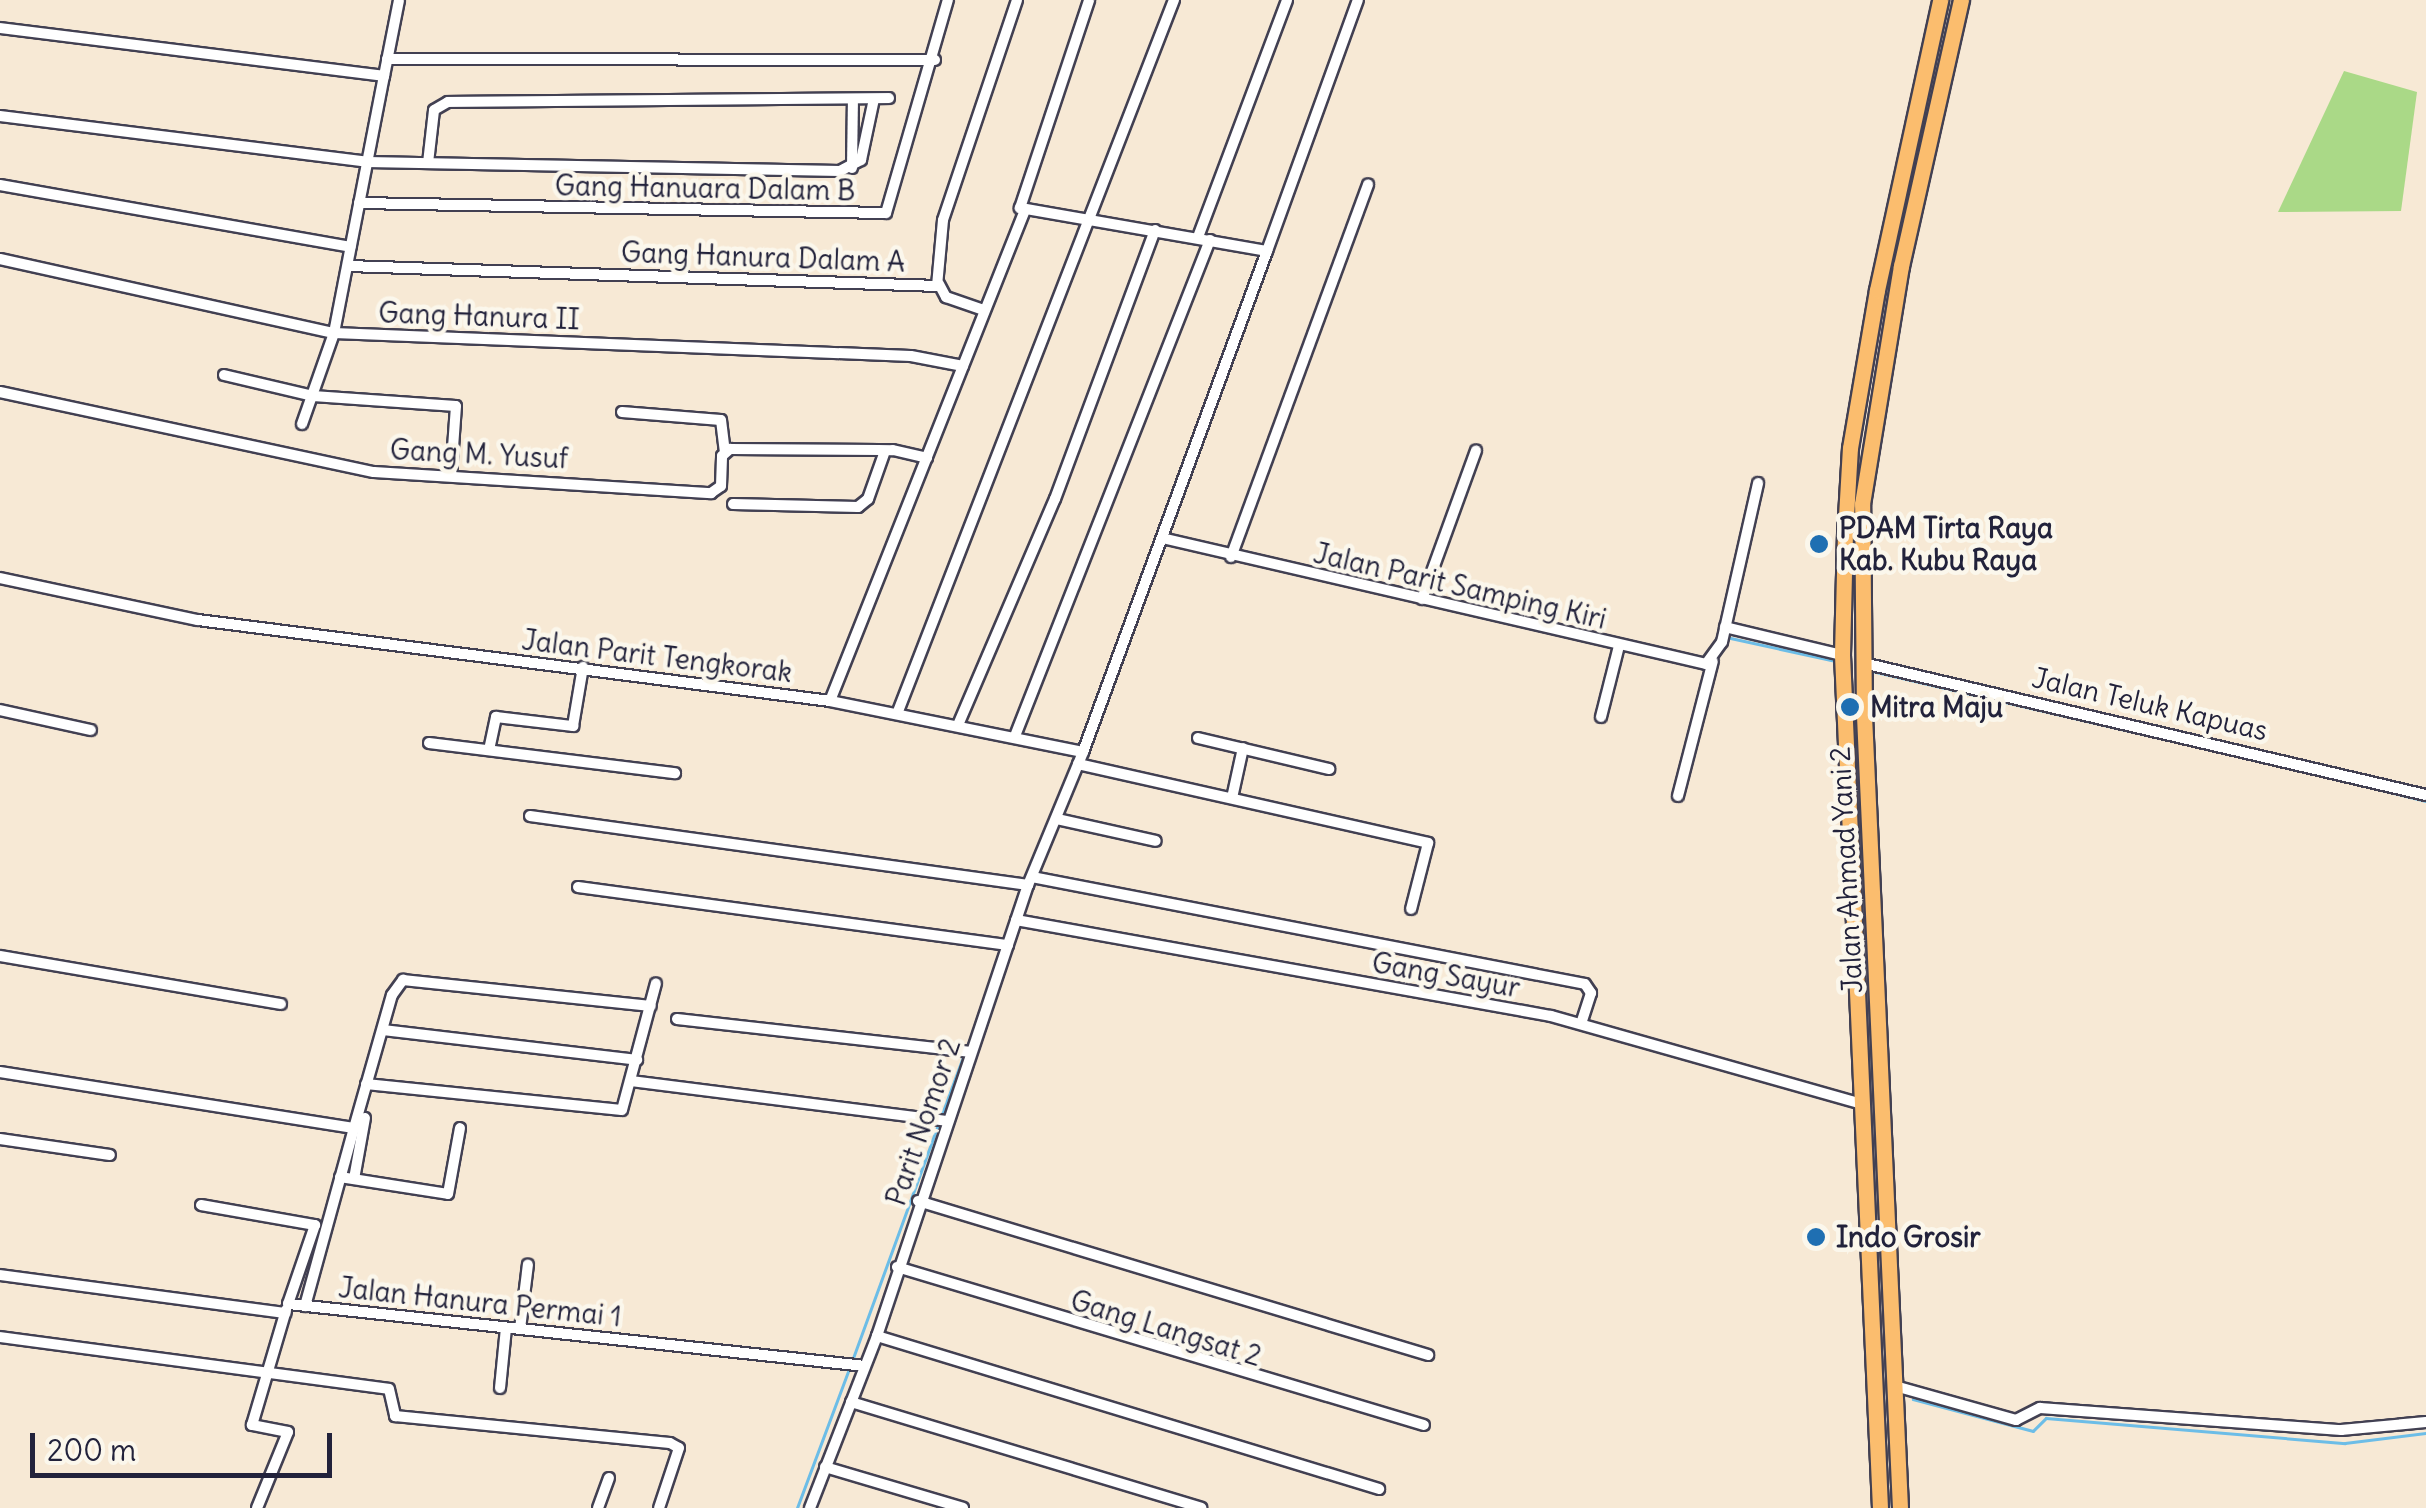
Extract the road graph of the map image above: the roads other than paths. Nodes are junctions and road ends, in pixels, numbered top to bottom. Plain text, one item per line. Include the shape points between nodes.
1 (399, 0) edge
2 (948, 0) edge
3 (1018, 0) edge
4 (1089, 0) edge
5 (1174, 0) edge
6 (1286, 0) edge
7 (1358, 0) edge
8 (1940, 0) edge
9 (1961, 0) edge
10 (0, 28) edge
11 (387, 59) junction
12 (935, 60) junction
13 (384, 76) junction
14 (889, 98) dead end
15 (853, 99) junction
16 (874, 99) junction
17 (0, 116) edge
18 (367, 162) junction
19 (428, 163) junction
20 (852, 168) junction
21 (0, 184) edge
22 (1368, 184) dead end
23 (359, 204) junction
24 (1025, 210) junction
25 (1094, 220) junction
26 (1155, 230) junction
27 (1204, 239) junction
28 (351, 248) junction
29 (1268, 251) junction
30 (0, 259) edge
31 (348, 266) junction
32 (939, 284) junction
33 (983, 310) junction
34 (334, 333) junction
35 (963, 366) junction
36 (224, 375) dead end
37 (0, 392) edge
38 (312, 396) junction
39 (622, 412) dead end
40 (302, 424) dead end
41 (725, 451) junction
42 (885, 451) junction
43 (1476, 451) dead end
44 (927, 458) junction
45 (450, 476) junction
46 (1758, 483) dead end
47 (733, 504) dead end
48 (1162, 538) junction
49 (1230, 556) junction
50 (0, 578) edge
51 (1424, 594) junction
52 (1723, 634) junction
53 (1619, 646) junction
54 (1713, 661) junction
55 (1842, 661) junction
56 (583, 667) junction
57 (1863, 668) junction
58 (830, 701) junction
59 (0, 710) edge
60 (897, 714) junction
61 (1602, 717) dead end
62 (958, 725) junction
63 (91, 730) dead end
64 (1015, 736) junction
65 (1198, 738) dead end
66 (430, 743) dead end
67 (1243, 748) junction
68 (489, 750) junction
69 (1080, 758) junction
70 (1328, 769) dead end
71 (676, 772) dead end
72 (2426, 795) edge
73 (1678, 796) dead end
74 (1232, 798) junction
75 (530, 816) dead end
76 (1058, 819) junction
77 (1156, 841) dead end
78 (1030, 881) junction
79 (578, 887) dead end
80 (1411, 909) dead end
81 (1016, 920) junction
82 (1008, 944) junction
83 (0, 956) edge
84 (1858, 962) junction
85 (1877, 962) junction
86 (656, 982) dead end
87 (281, 1004) dead end
88 (651, 1006) junction
89 (677, 1020) dead end
90 (1580, 1023) junction
91 (383, 1030) junction
92 (971, 1052) junction
93 (637, 1060) junction
94 (0, 1072) edge
95 (632, 1081) junction
96 (366, 1084) junction
97 (1861, 1104) junction
98 (365, 1118) dead end
99 (946, 1121) junction
100 (354, 1128) junction
101 (460, 1128) dead end
102 (0, 1139) edge
103 (110, 1155) dead end
104 (340, 1176) junction
105 (354, 1179) junction
106 (918, 1200) junction
107 (201, 1205) dead end
108 (528, 1264) dead end
109 (897, 1268) junction
110 (0, 1275) edge
111 (305, 1306) junction
112 (286, 1308) junction
113 (506, 1328) junction
114 (520, 1329) junction
115 (877, 1336) junction
116 (0, 1337) edge
117 (1428, 1355) dead end
118 (856, 1365) junction
119 (264, 1374) junction
120 (1895, 1386) junction
121 (500, 1388) dead end
122 (851, 1402) junction
123 (2426, 1422) edge
124 (1424, 1425) dead end
125 (825, 1467) junction
126 (609, 1478) dead end
127 (1379, 1489) dead end
128 (257, 1508) edge
129 (598, 1508) edge
130 (659, 1508) edge
131 (810, 1508) edge
132 (963, 1508) edge
133 (1201, 1508) edge
134 (1880, 1508) edge
135 (1900, 1508) edge

1 - 11 street
2 - 12 street, Gang Hanuara Dalam B
3 - 32 street, Gang Hanura Dalam A via 943,220
4 - 24 street via 1020,202
5 - 25 street
6 - 27 street
7 - 29 street
8 - 55 highway, Jalan Ahmad Yani 2 via 1882,262 1850,448
9 - 57 highway, Jalan Ahmad Yani 2 via 1866,459
10 - 13 street
11 - 12 street
11 - 13 street
12 - 23 street, Gang Hanuara Dalam B via 886,213
13 - 18 street
14 - 16 street
15 - 16 street
15 - 19 street via 448,102 434,110
15 - 20 street
16 - 20 street via 862,160
17 - 18 street
18 - 19 street
18 - 23 street
19 - 20 street
21 - 28 street
22 - 49 street
23 - 28 street
24 - 25 street
24 - 33 street
25 - 26 street
25 - 60 street
26 - 27 street
26 - 62 street via 1055,498
27 - 29 street
27 - 64 street
28 - 31 street
29 - 48 street
30 - 34 street, Gang Hanura II
31 - 32 street, Gang Hanura Dalam A
31 - 34 street
32 - 33 street via 946,297
33 - 35 street
34 - 35 street, Gang Hanura II via 892,355
34 - 38 street
35 - 44 street
36 - 38 street
37 - 45 street, Gang M. Yusuf via 294,459
38 - 40 street
38 - 45 street via 456,406
39 - 41 street via 721,420
41 - 42 street
41 - 45 street, Gang M. Yusuf via 720,486 711,493
42 - 44 street
42 - 47 street via 868,498 858,507
43 - 51 street
44 - 58 street
46 - 52 street
48 - 49 street, Jalan Parit Samping Kiri
48 - 69 street
49 - 51 street, Jalan Parit Samping Kiri
50 - 56 street, Jalan Parit Tengkorak via 182,617
51 - 53 street, Jalan Parit Samping Kiri
52 - 54 street
52 - 55 street
53 - 54 street, Jalan Parit Samping Kiri
53 - 61 street
54 - 73 street
55 - 84 highway, Jalan Ahmad Yani 2
56 - 58 street, Jalan Parit Tengkorak
56 - 68 street via 573,726 496,718
57 - 72 street, Jalan Teluk Kapuas
57 - 85 highway, Jalan Ahmad Yani 2
58 - 60 street, Jalan Parit Tengkorak
59 - 63 street
60 - 62 street, Jalan Parit Tengkorak
62 - 64 street, Jalan Parit Tengkorak
64 - 69 street, Jalan Parit Tengkorak
65 - 67 street
66 - 68 street
67 - 70 street
67 - 74 street
68 - 71 street
69 - 74 street, Jalan Parit Tengkorak
69 - 76 street, Parit Nomor 2
74 - 80 street, Jalan Parit Tengkorak via 1428,842
75 - 78 street
76 - 77 street
76 - 78 street, Parit Nomor 2
78 - 81 street, Parit Nomor 2
78 - 90 street via 1585,984 1590,993
79 - 82 street
81 - 82 street, Parit Nomor 2
81 - 90 street, Gang Sayur
82 - 92 street, Parit Nomor 2
83 - 87 street
84 - 85 highway
84 - 97 highway, Jalan Ahmad Yani 2
85 - 120 highway, Jalan Ahmad Yani 2
86 - 88 street
88 - 91 street via 409,981 397,984
88 - 93 street
89 - 92 street
90 - 97 street, Gang Sayur
91 - 93 street
91 - 96 street
92 - 99 street, Parit Nomor 2
93 - 95 street
94 - 100 street
95 - 96 street via 622,1110
95 - 99 street
96 - 100 street
97 - 134 highway, Jalan Ahmad Yani 2
98 - 105 street
99 - 106 street, Parit Nomor 2
100 - 104 street
101 - 105 street via 448,1194
102 - 103 street
104 - 105 street
104 - 111 street
106 - 109 street, Parit Nomor 2
106 - 117 street
107 - 112 street, Jalan Hanura Permai 1 via 314,1225
108 - 114 street
109 - 115 street, Parit Nomor 2
109 - 124 street, Gang Langsat 2
110 - 112 street
111 - 112 street, Jalan Hanura Permai 1
111 - 113 street, Jalan Hanura Permai 1
112 - 119 street
113 - 114 street, Jalan Hanura Permai 1
113 - 121 street
114 - 118 street, Jalan Hanura Permai 1
115 - 118 street, Parit Nomor 2
115 - 127 street
116 - 119 street
118 - 122 street, Parit Nomor 2
119 - 128 street via 252,1425 288,1432
119 - 130 street via 386,1388 395,1416 677,1445
120 - 123 street via 2016,1420 2040,1408 2342,1430
120 - 135 highway, Jalan Ahmad Yani 2
122 - 125 street, Parit Nomor 2
122 - 133 street
125 - 131 street, Parit Nomor 2
125 - 132 street
126 - 129 street

